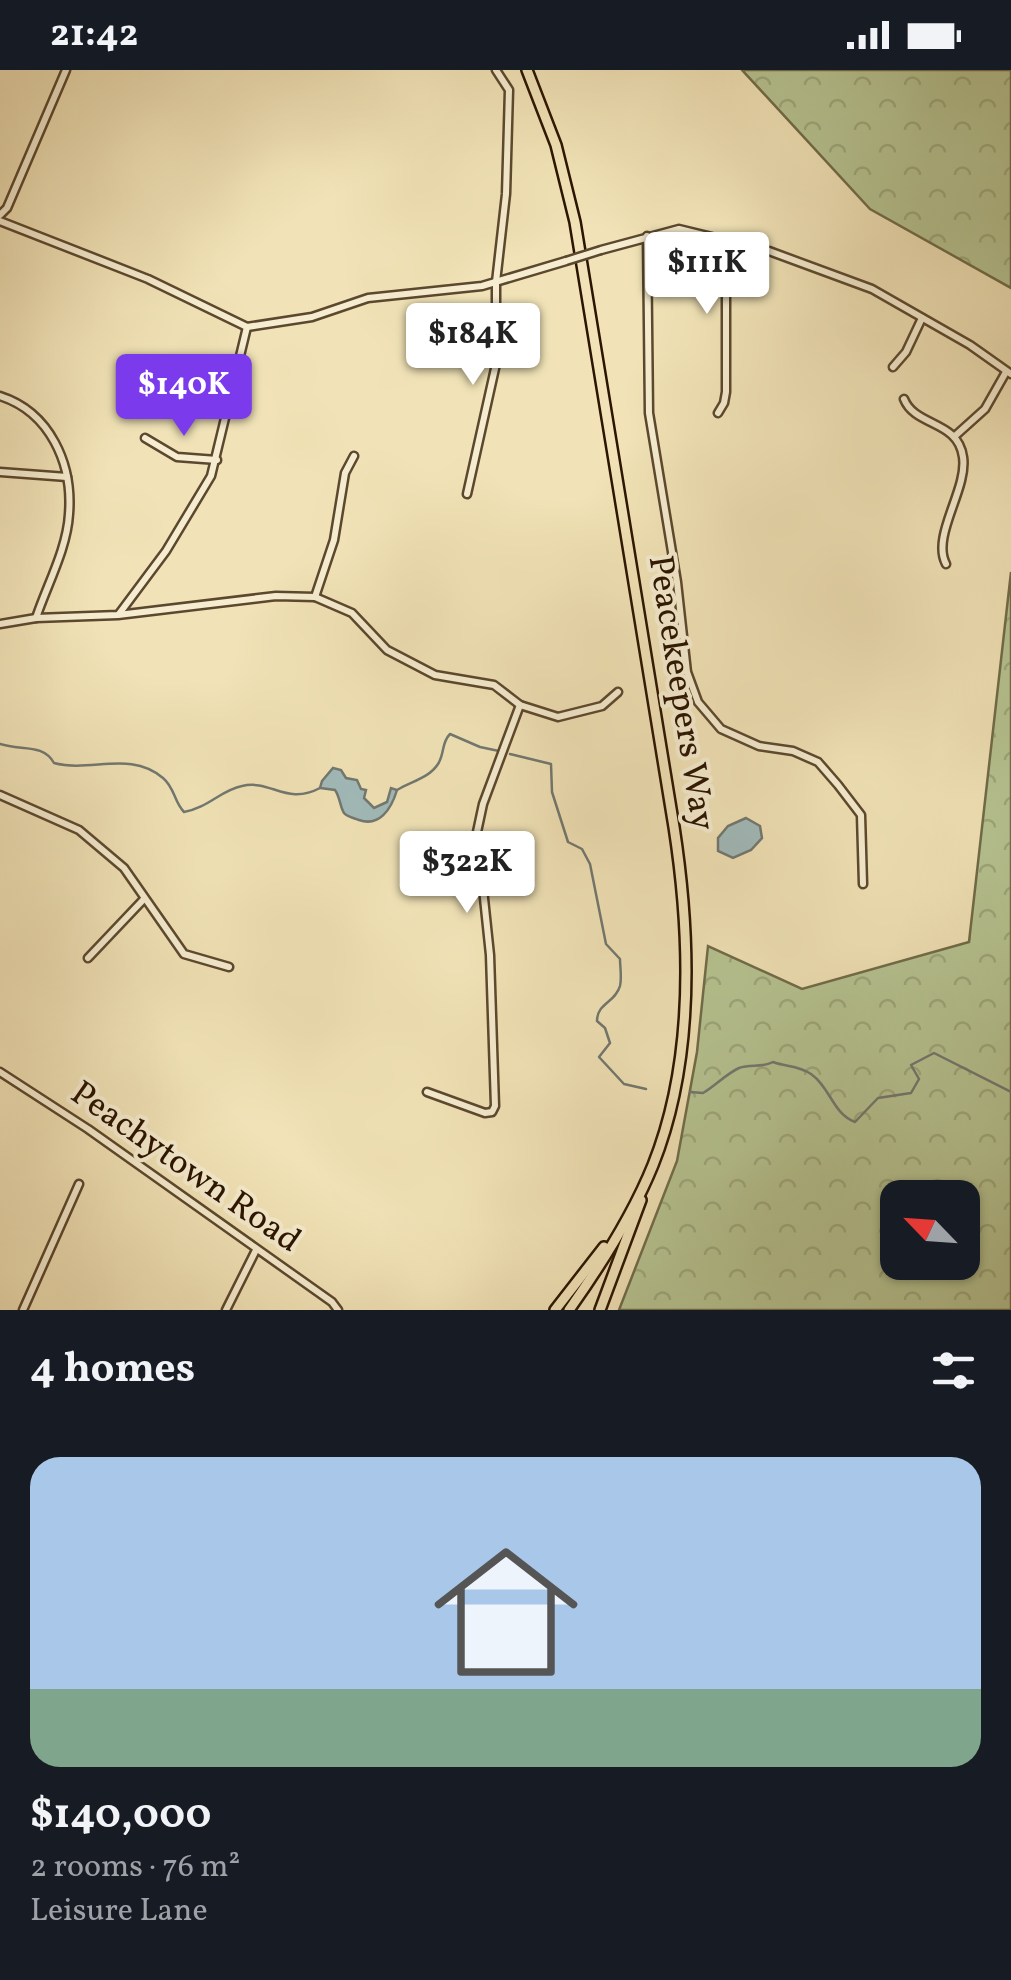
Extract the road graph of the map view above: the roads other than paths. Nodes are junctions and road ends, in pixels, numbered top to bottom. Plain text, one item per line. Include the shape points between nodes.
1 (66, 70) edge
2 (496, 70) edge
3 (526, 70) edge
4 (0, 218) edge
5 (646, 236) junction
6 (726, 238) junction
7 (496, 282) junction
8 (922, 318) junction
9 (247, 327) junction
10 (893, 368) dead end
11 (1009, 373) edge
12 (0, 396) edge
13 (904, 399) dead end
14 (718, 413) dead end
15 (954, 436) junction
16 (145, 438) dead end
17 (354, 456) dead end
18 (216, 460) junction
19 (0, 472) edge
20 (67, 477) junction
21 (468, 494) dead end
22 (946, 564) dead end
23 (315, 597) junction
24 (118, 615) junction
25 (36, 618) junction
26 (0, 624) edge
27 (618, 692) dead end
28 (520, 706) junction
29 (0, 795) edge
30 (863, 884) dead end
31 (144, 899) junction
32 (88, 958) dead end
33 (229, 967) dead end
34 (0, 1072) edge
35 (427, 1092) dead end
36 (653, 1166) junction
37 (79, 1184) dead end
38 (636, 1200) junction
39 (256, 1250) junction
40 (22, 1310) edge
41 (226, 1310) edge
42 (338, 1310) edge
43 (554, 1310) edge
44 (569, 1310) edge
45 (600, 1310) edge

1 - 4 street
2 - 7 street via 509,90
3 - 36 highway, Peacekeepers Way via 556,145 575,222 681,874 680,1069
4 - 9 street
5 - 6 street via 679,229
5 - 7 street, bridge
5 - 30 street via 649,412 687,672 698,702 721,729 818,762 838,785 861,815
6 - 8 street via 852,280
6 - 14 street via 726,392
7 - 9 street via 368,298
7 - 21 street via 500,346
8 - 10 street
8 - 11 street
9 - 18 street
11 - 15 street via 985,409
12 - 20 street via 44,426
13 - 15 street via 910,410
15 - 22 street via 964,468 941,549
16 - 18 street via 177,457
17 - 23 street via 344,473 334,540
18 - 24 street via 166,551
19 - 20 street
20 - 25 street via 66,532
23 - 24 street
23 - 28 street via 352,613 387,650 434,675 494,686
24 - 25 street
25 - 26 street
27 - 28 street via 602,706 558,717
28 - 35 street via 476,832 496,1106 485,1114
29 - 31 street via 79,830 124,868
31 - 32 street
31 - 33 street via 184,954
34 - 39 street, Peachytown Road
36 - 38 highway, Peacekeepers Way
36 - 45 highway
37 - 40 street
38 - 43 highway
38 - 44 highway, Peacekeepers Way
39 - 41 street
39 - 42 street, Peachytown Road

